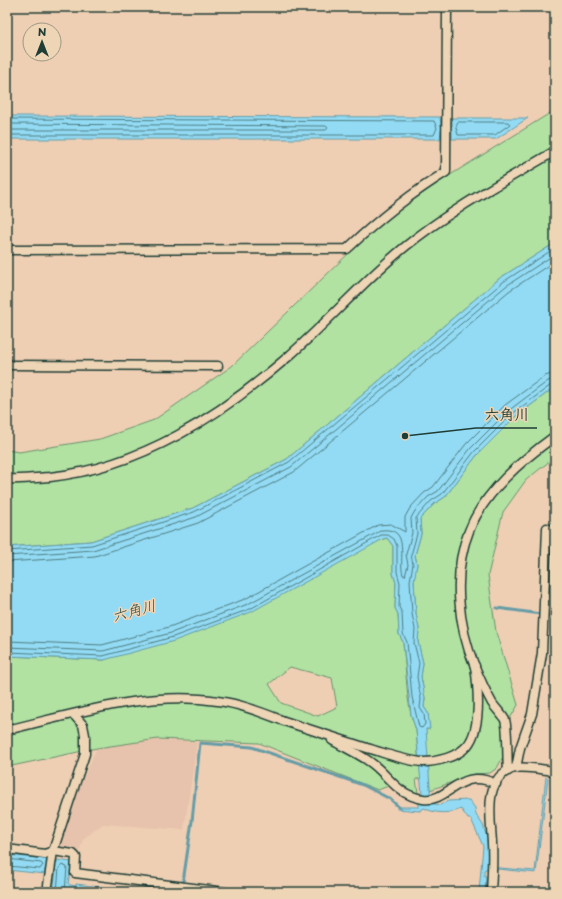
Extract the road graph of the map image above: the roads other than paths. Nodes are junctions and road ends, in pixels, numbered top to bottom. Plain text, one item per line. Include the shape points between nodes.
1 (447, 7) edge
2 (555, 151) edge
3 (7, 250) edge
4 (7, 365) edge
5 (218, 366) dead end
6 (555, 436) edge
7 (7, 479) edge
8 (555, 532) edge
9 (475, 666) junction
10 (74, 715) junction
11 (7, 730) edge
12 (319, 733) junction
13 (516, 768) junction
14 (508, 771) junction
15 (555, 771) edge
16 (496, 784) junction
17 (7, 849) edge
18 (53, 851) junction
19 (47, 892) edge
20 (225, 892) edge
21 (491, 892) edge

1 - 3 street via 446,172 378,219 347,249
2 - 7 street via 455,212 406,246 289,356 246,391 204,420 158,446 111,465 72,474
4 - 5 street
6 - 9 street via 535,450 504,480 469,531 459,578 460,602 464,629
8 - 13 street via 546,528 542,653 532,714
9 - 12 street via 478,687 477,716 472,737 467,746 452,756 435,761 406,760
9 - 14 street via 492,703 505,721
10 - 11 street
10 - 12 street via 162,698 218,701
10 - 18 street via 83,725 85,754
12 - 16 street via 374,764 403,792 422,799 432,798 468,780 486,779
13 - 14 street
13 - 15 street
14 - 16 street
16 - 21 street via 490,796 489,813
17 - 18 street via 45,854
18 - 19 street
18 - 20 street via 73,854 76,857 75,873

